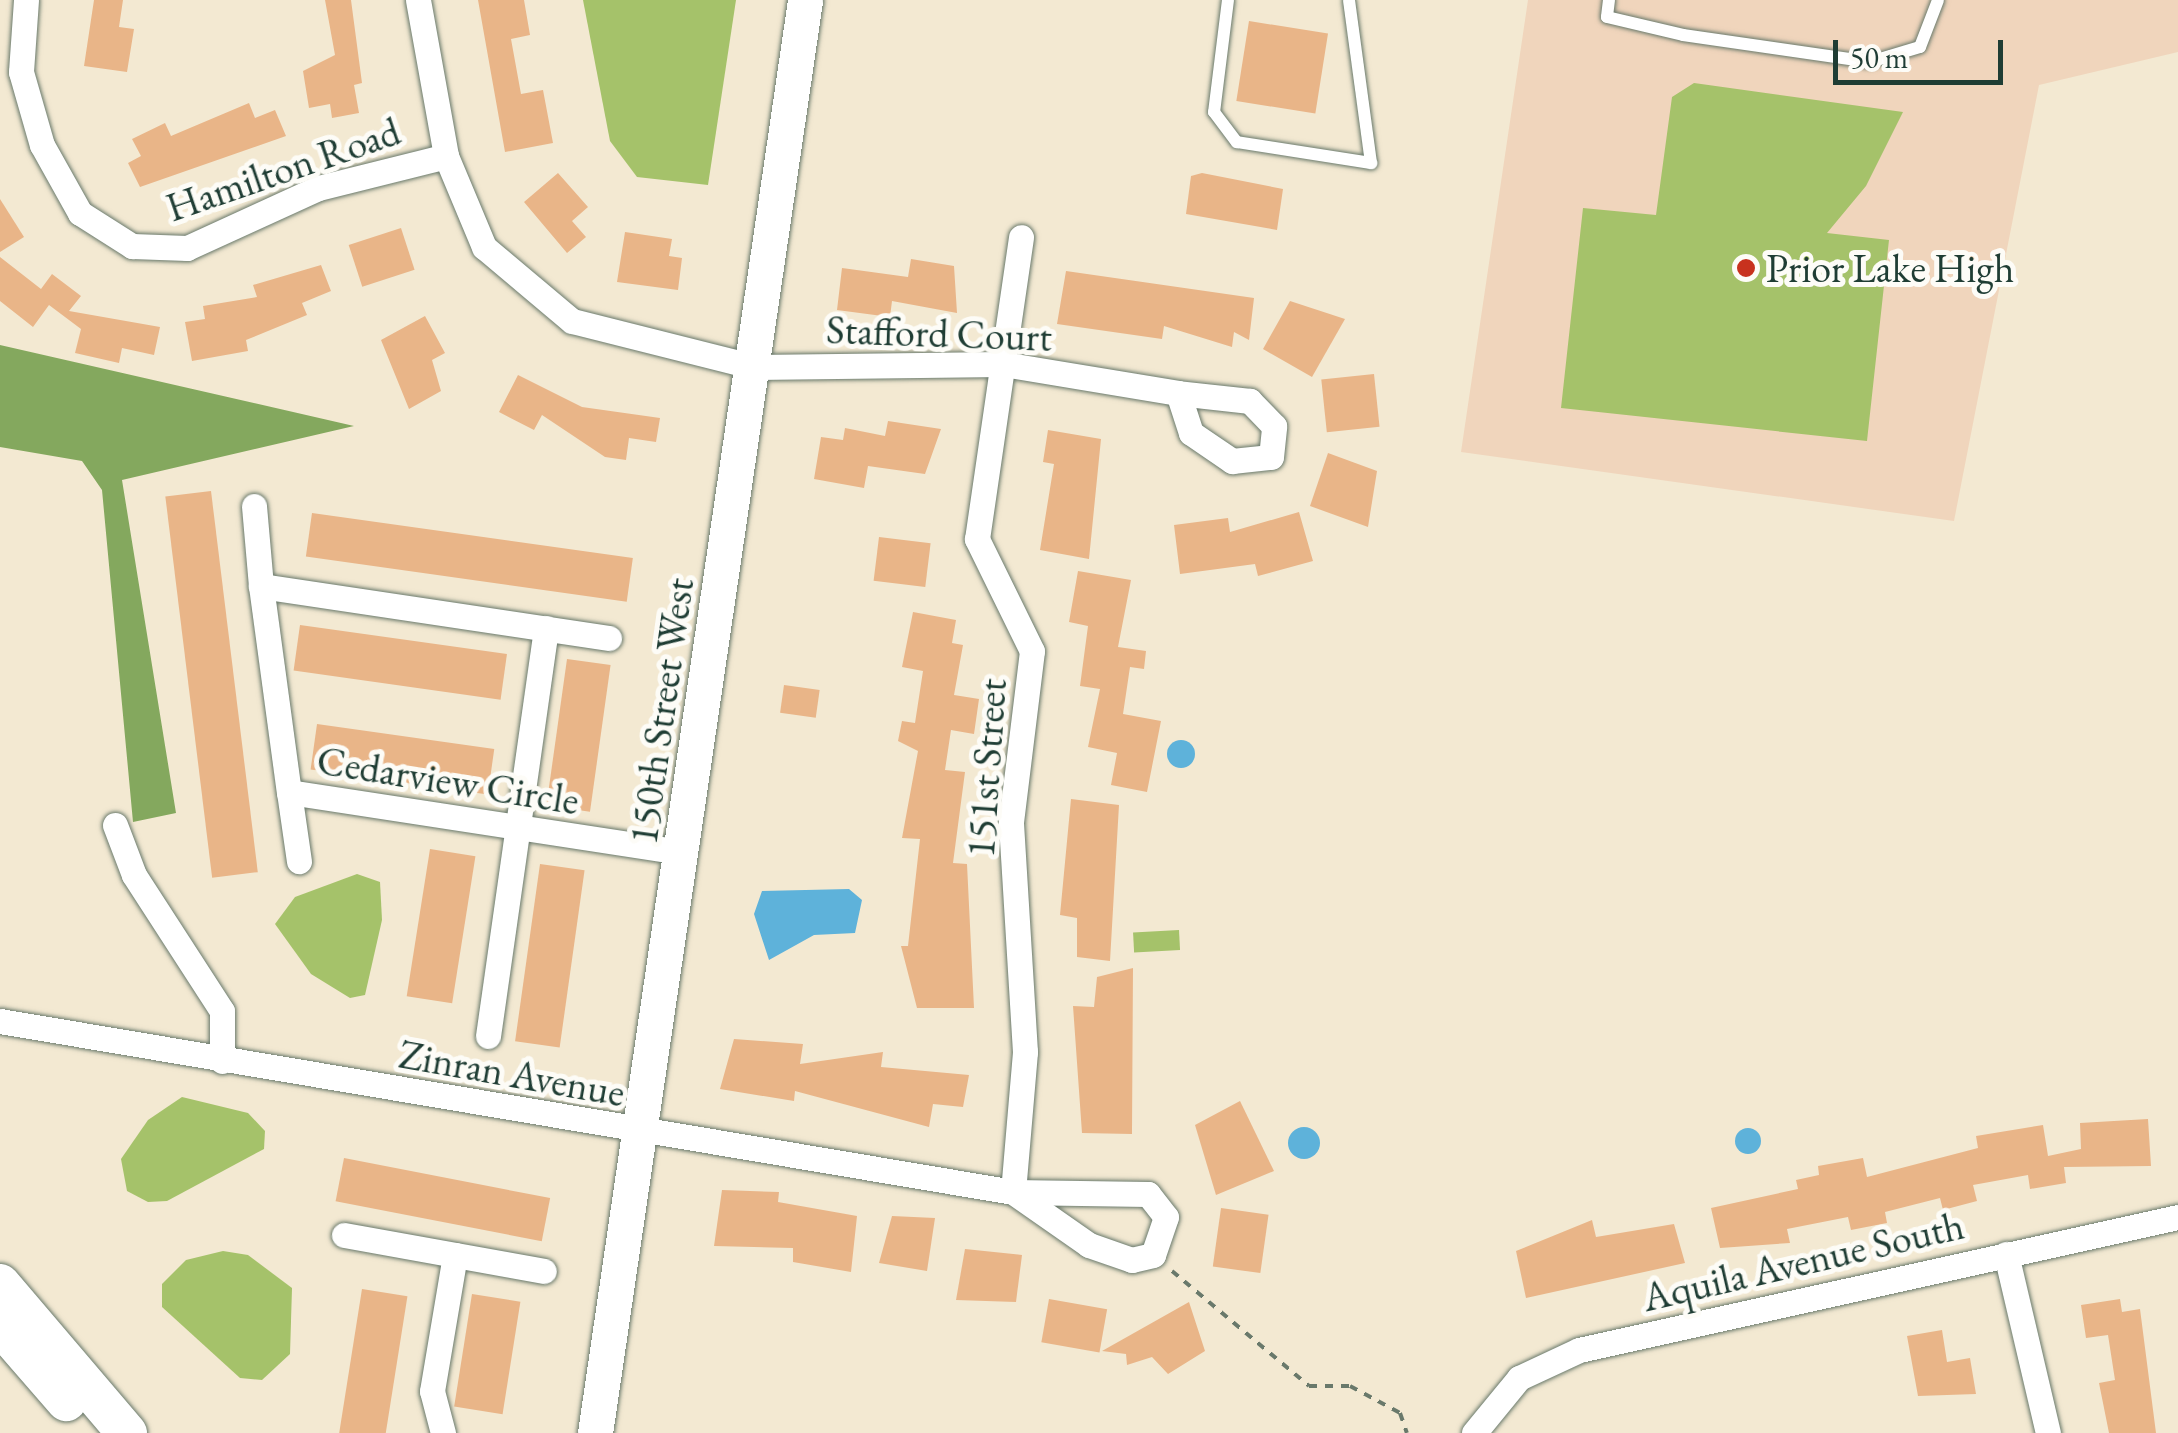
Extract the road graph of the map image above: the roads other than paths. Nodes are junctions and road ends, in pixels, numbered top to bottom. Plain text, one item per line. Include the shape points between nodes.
1 (26, 0) edge
2 (418, 0) edge
3 (806, 0) edge
4 (1228, 0) edge
5 (1350, 0) edge
6 (1609, 0) edge
7 (1938, 0) edge
8 (446, 156) junction
9 (1021, 237) dead end
10 (1004, 364) junction
11 (756, 367) junction
12 (1178, 393) dead end
13 (254, 506) dead end
14 (261, 586) junction
15 (546, 628) junction
16 (609, 638) dead end
17 (289, 792) junction
18 (115, 825) dead end
19 (516, 830) junction
20 (683, 852) junction
21 (299, 862) dead end
22 (0, 1022) edge
23 (488, 1036) dead end
24 (222, 1062) junction
25 (646, 1134) junction
26 (1013, 1192) junction
27 (2178, 1217) edge
28 (344, 1235) dead end
29 (2006, 1254) junction
30 (456, 1255) junction
31 (544, 1271) dead end
32 (0, 1284) edge
33 (0, 1325) edge
34 (92, 1433) edge
35 (127, 1433) edge
36 (443, 1433) edge
37 (595, 1433) edge
38 (1474, 1433) edge
39 (2048, 1433) edge

1 - 8 street, Hamilton Road via 21,72 42,145 80,212 132,246 186,248 318,188
2 - 8 street, Stafford Court
3 - 11 street, 150th Street West
4 - 5 lane via 1214,112 1238,142 1371,163
6 - 7 lane via 1606,17 1682,36 1870,62 1920,47
8 - 11 street, Stafford Court via 484,247 572,322
9 - 10 street, 151st Street
10 - 11 street, Stafford Court
10 - 12 street, Stafford Court
10 - 26 street, 151st Street via 977,539 1032,651 1011,822 1026,1052
11 - 20 street, 150th Street West
13 - 14 street, Cedarview Circle
14 - 15 street
14 - 17 street, Cedarview Circle
15 - 16 street
15 - 19 street
17 - 19 street, Cedarview Circle
17 - 21 street
18 - 24 street via 134,875 222,1011
19 - 20 street, Cedarview Circle
19 - 23 street
20 - 25 street, 150th Street West
22 - 24 street, Zinran Avenue
24 - 25 street, Zinran Avenue
25 - 26 street, Zinran Avenue
25 - 37 street, 150th Street West
26 - 26 street, Zinran Avenue via 1089,1244 1132,1260 1153,1255 1166,1217 1148,1194
27 - 29 street, Aquila Avenue South
28 - 30 street
29 - 38 street, Aquila Avenue South via 1578,1350 1519,1378
29 - 39 street
30 - 31 street
30 - 36 street via 432,1391
32 - 35 main road
33 - 34 main road

